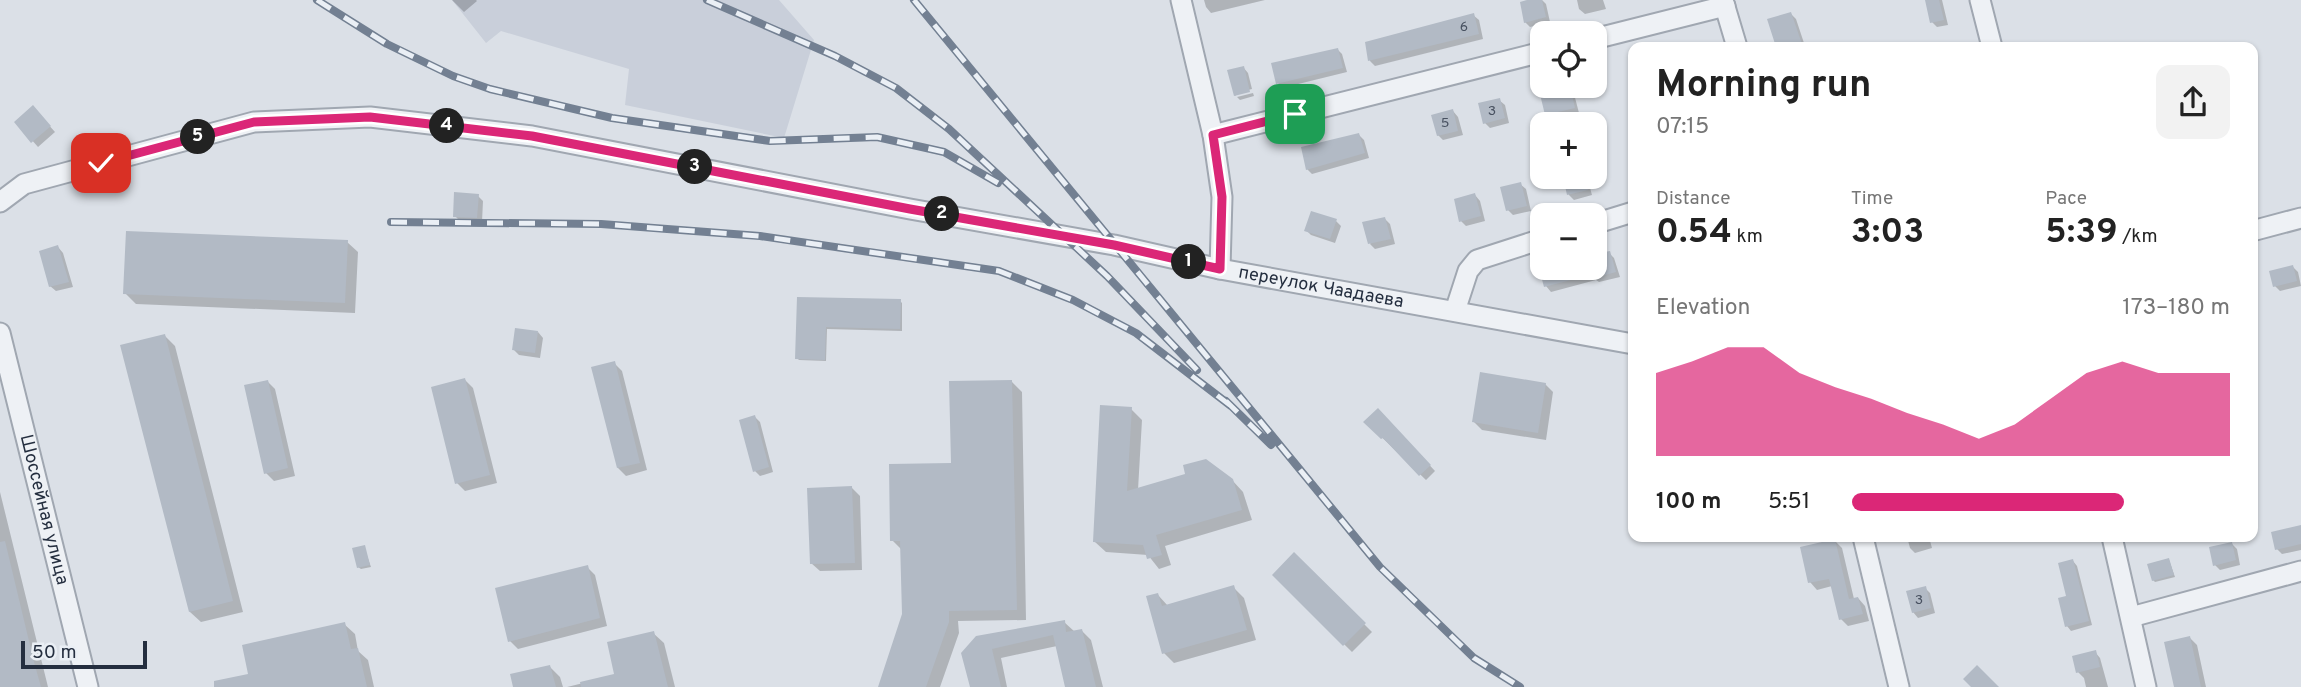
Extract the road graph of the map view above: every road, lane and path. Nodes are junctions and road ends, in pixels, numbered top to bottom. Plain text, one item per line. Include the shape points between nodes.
1 (1181, 0) edge
2 (1980, 0) edge
3 (1724, 3) edge
4 (1607, 35) edge
5 (1736, 42) edge
6 (1991, 42) edge
7 (1530, 55) edge
8 (1213, 135) junction
9 (0, 202) edge
10 (1628, 213) edge
11 (2301, 218) edge
12 (1607, 219) edge
13 (2258, 229) edge
14 (1530, 243) edge
15 (1220, 269) junction
16 (1455, 311) junction
17 (0, 333) edge
18 (1628, 343) edge
19 (1864, 542) edge
20 (2113, 542) edge
21 (2301, 571) edge
22 (2132, 617) junction
23 (88, 687) edge
24 (1899, 687) edge
25 (2146, 687) edge

1 - 8 street
2 - 6 street
3 - 4 street
3 - 5 street
7 - 8 street
8 - 15 street via 1222,197
9 - 15 street, переулок Чаадаева via 24,184 254,122 370,117 532,136
10 - 12 street
11 - 13 street
14 - 16 street via 1477,260 1468,271
15 - 16 street, переулок Чаадаева
16 - 18 street, переулок Чаадаева
17 - 23 street, Шоссейная улица
19 - 24 street
20 - 22 street
21 - 22 street
22 - 25 street

